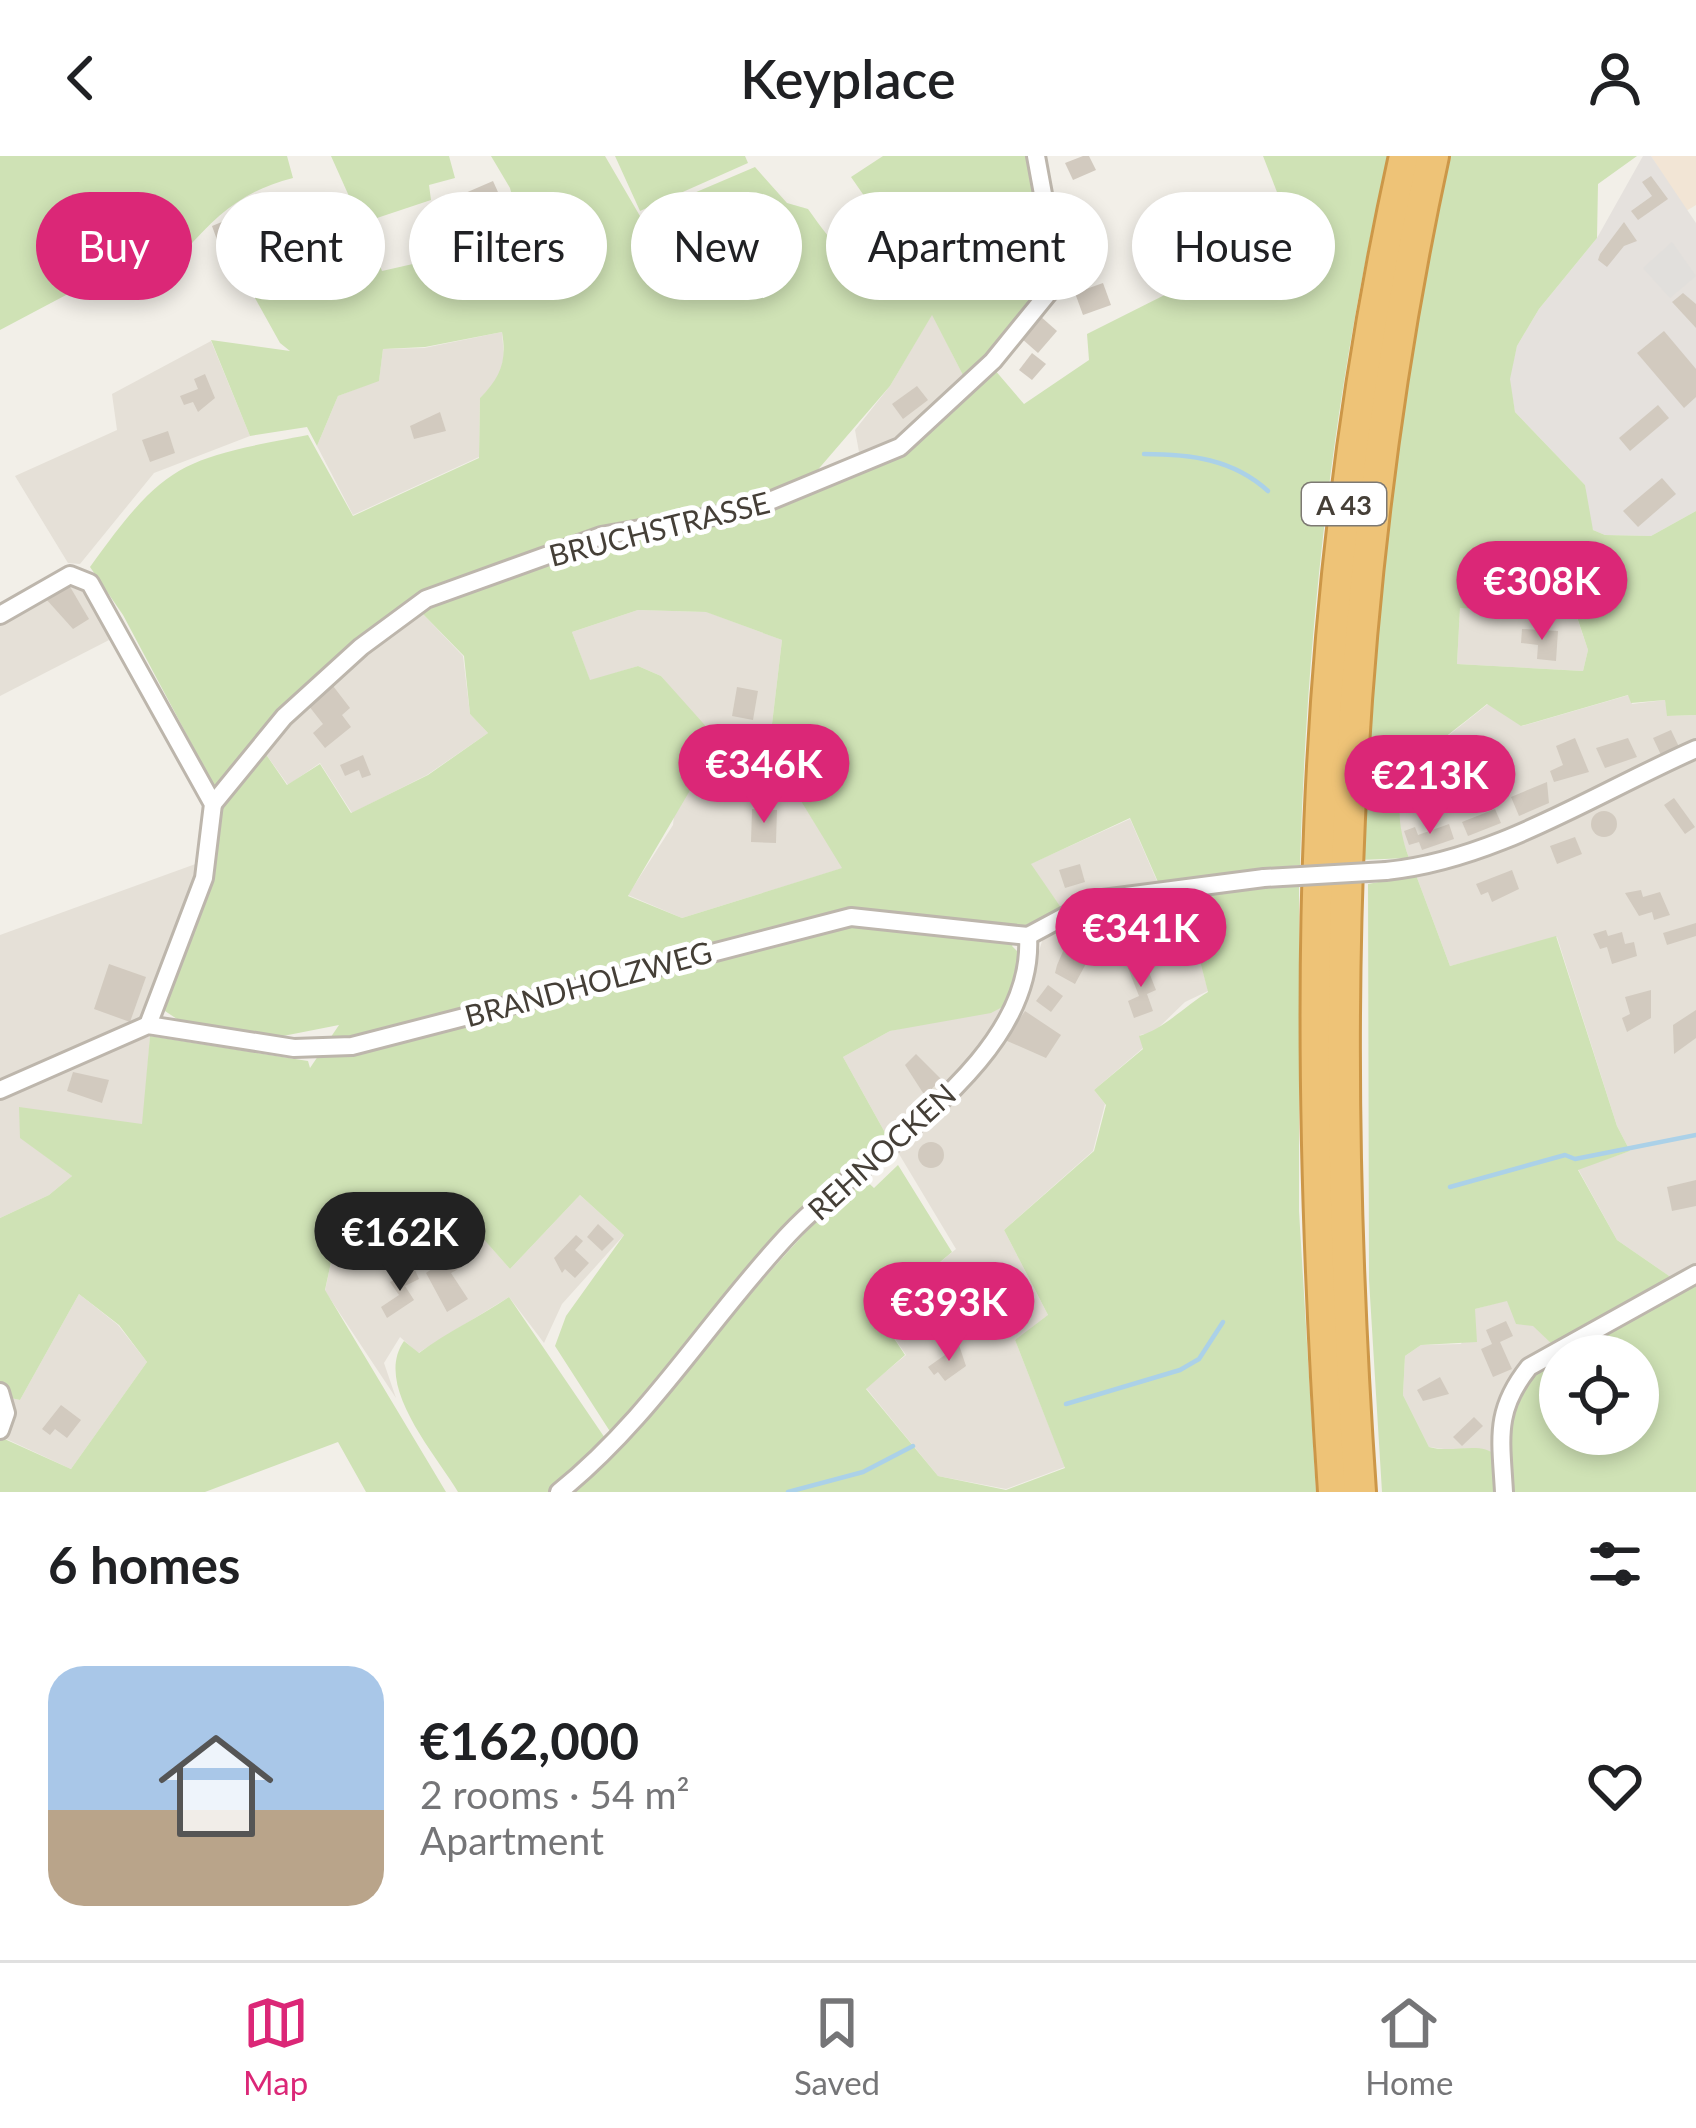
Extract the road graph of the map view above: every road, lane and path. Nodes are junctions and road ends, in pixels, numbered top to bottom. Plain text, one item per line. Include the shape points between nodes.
1 (1036, 156) edge
2 (1405, 156) edge
3 (1433, 156) edge
4 (0, 615) edge
5 (1696, 748) edge
6 (213, 804) junction
7 (1028, 937) junction
8 (148, 1025) junction
9 (0, 1090) edge
10 (1696, 1274) edge
11 (0, 1392) edge
12 (0, 1430) edge
13 (559, 1492) edge
14 (1334, 1492) edge
15 (1360, 1492) edge
16 (1504, 1492) edge

1 - 6 street, BRUCHSTRASSE via 1054,286 993,361 900,447 748,510 602,536 426,599 284,717
2 - 14 highway, A 43 via 1359,397 1321,736 1314,1086
3 - 15 highway, A 43 via 1385,403 1348,760 1341,1093
4 - 6 street via 70,575 90,583
5 - 7 street, bridge via 1516,834 1435,863 1095,900
6 - 8 street via 204,878
7 - 8 street, BRANDHOLZWEG via 851,917 324,1049
7 - 13 street, REHNOCKEN via 1013,1006 961,1081 793,1229 635,1424
8 - 9 street
10 - 16 street via 1529,1367 1501,1419
11 - 12 street

